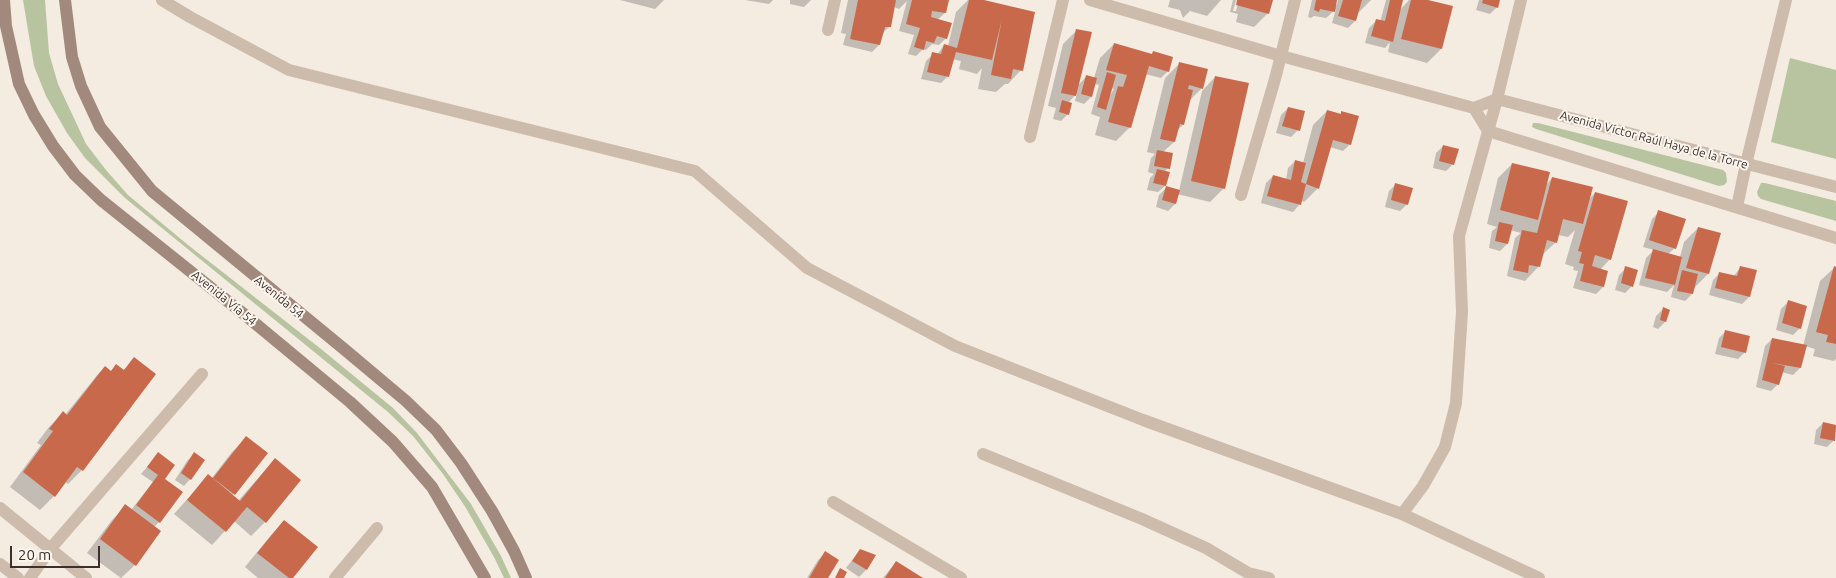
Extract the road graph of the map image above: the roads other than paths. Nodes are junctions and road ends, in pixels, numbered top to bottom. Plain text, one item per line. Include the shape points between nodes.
1 (4, 0) edge
2 (66, 0) edge
3 (162, 0) edge
4 (835, 0) edge
5 (1063, 0) edge
6 (1090, 0) edge
7 (1295, 0) edge
8 (1521, 0) edge
9 (1786, 0) edge
10 (828, 30) dead end
11 (1281, 56) junction
12 (1497, 99) junction
13 (1474, 108) junction
14 (1488, 130) junction
15 (1030, 137) dead end
16 (1746, 164) junction
17 (1836, 187) edge
18 (1241, 195) dead end
19 (1737, 207) junction
20 (1836, 238) edge
21 (202, 374) dead end
22 (984, 454) dead end
23 (833, 502) dead end
24 (0, 508) edge
25 (1402, 514) junction
26 (377, 528) dead end
27 (51, 548) junction
28 (0, 564) edge
29 (1247, 576) edge
30 (18, 578) edge
31 (30, 578) edge
32 (86, 578) edge
33 (335, 578) edge
34 (485, 578) edge
35 (526, 578) edge
36 (961, 578) edge
37 (1269, 578) edge
38 (1539, 578) edge

1 - 34 main road, Avenida Vía 54 via 6,26 19,84 53,146 75,175 393,442 432,488
2 - 35 main road, Avenida 54 via 72,57 100,127 152,191 344,349 436,430 492,511
3 - 25 street via 290,70 695,171 807,268 955,346 1143,420
4 - 10 street
5 - 15 street
6 - 11 street
7 - 11 street
8 - 12 street
9 - 16 street
11 - 13 street
11 - 18 street
12 - 13 street
12 - 14 street
12 - 16 street, Avenida Víctor Raúl Haya de la Torre
13 - 14 street
14 - 19 street
14 - 25 street via 1459,236 1462,312 1456,403 1446,446
16 - 17 street, Avenida Víctor Raúl Haya de la Torre
16 - 19 street
19 - 20 street
21 - 27 street
22 - 29 street via 1206,548
23 - 36 street
24 - 27 street
25 - 38 street
26 - 33 street
27 - 31 street
27 - 32 street
28 - 30 street
29 - 37 street

